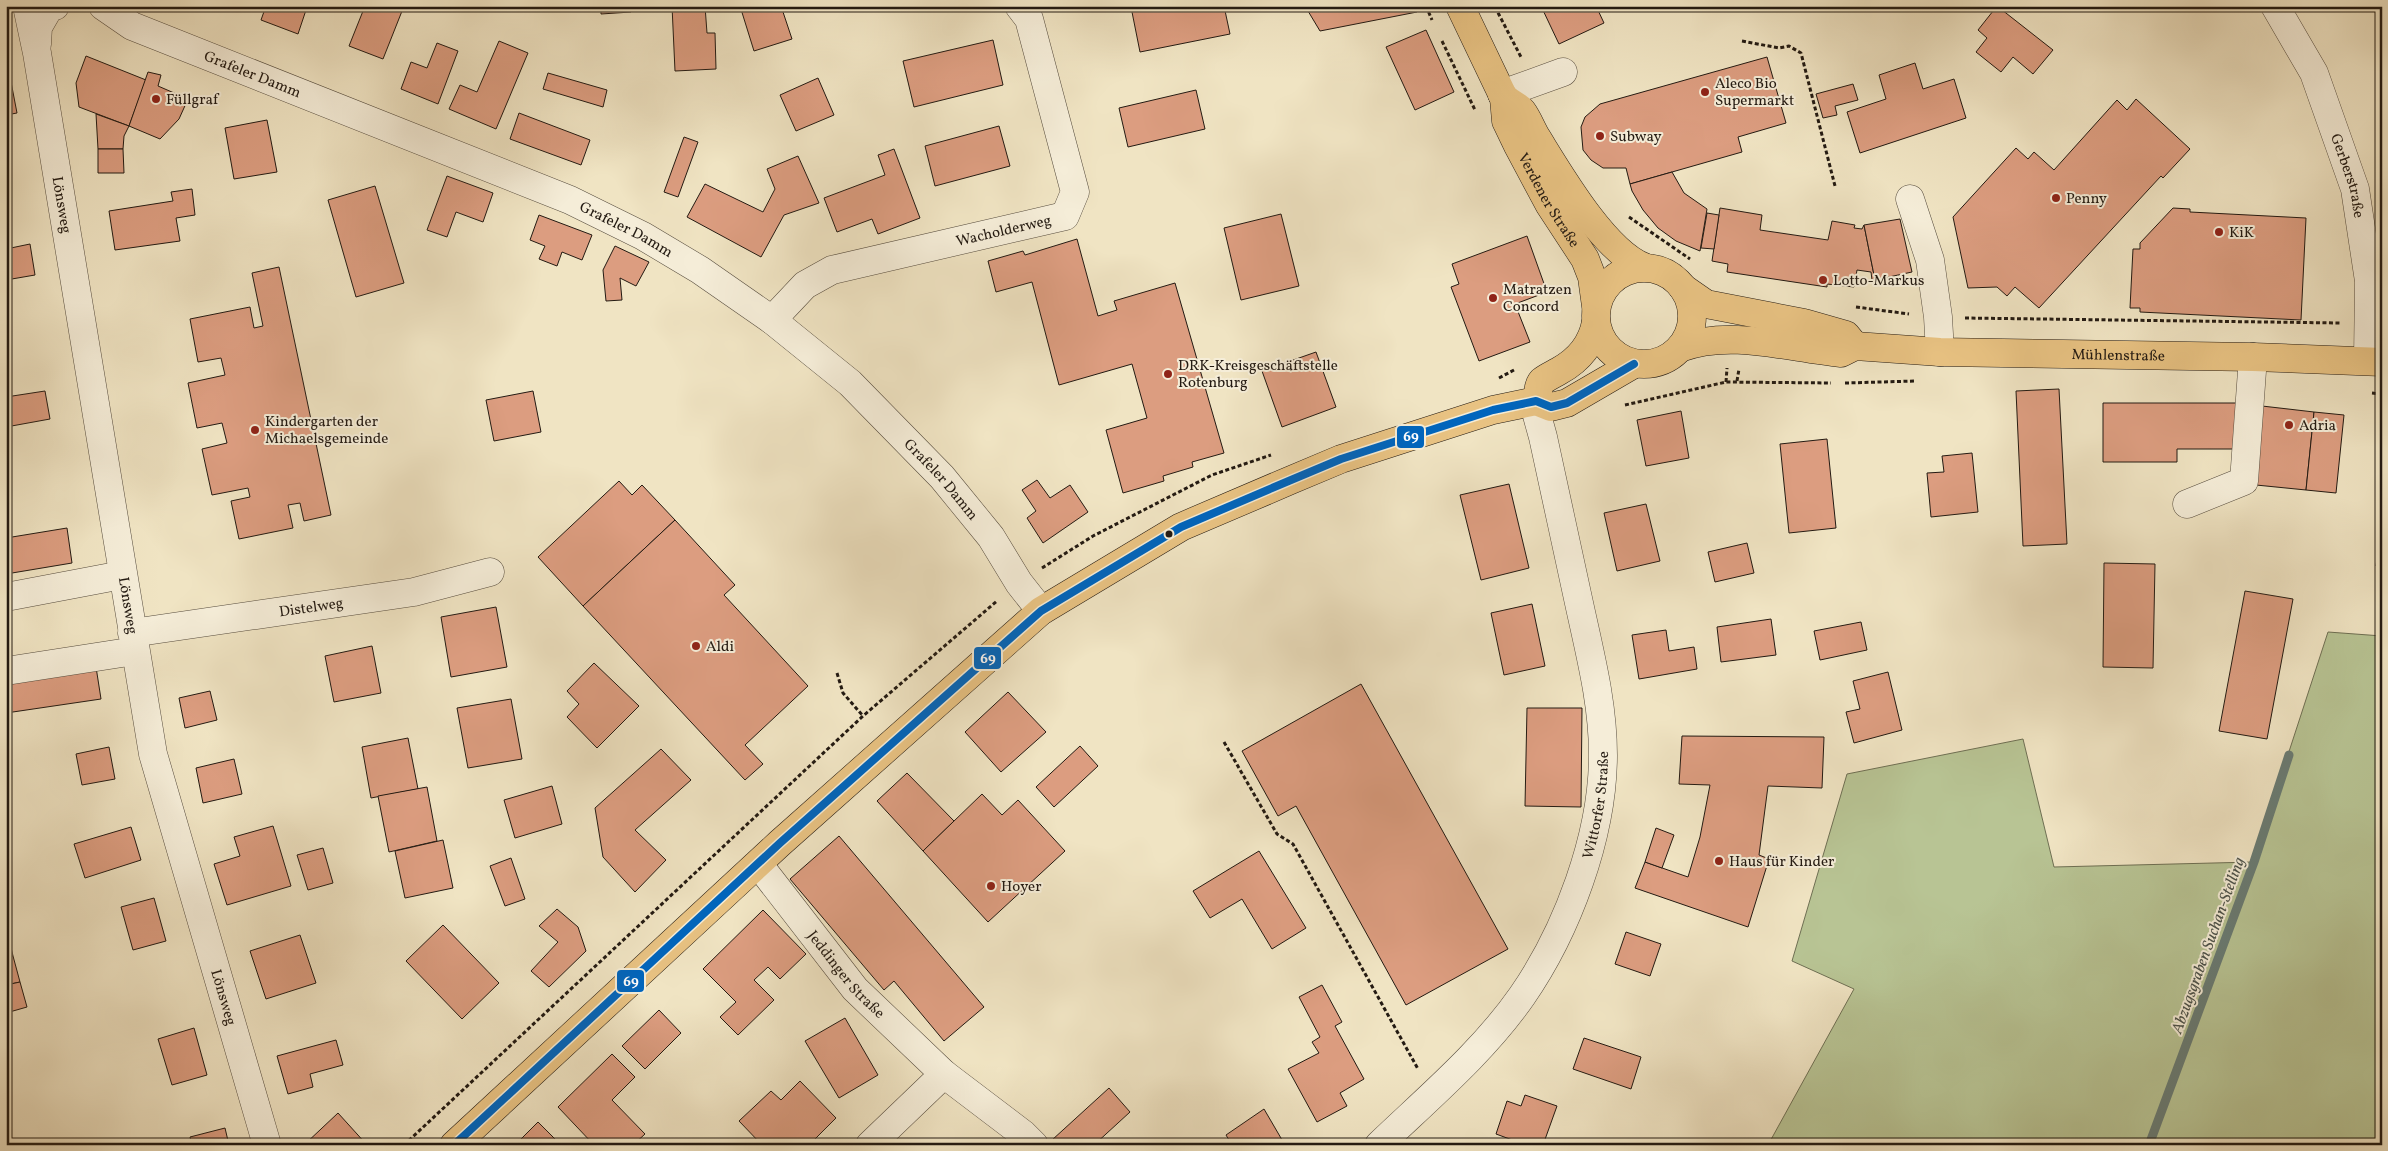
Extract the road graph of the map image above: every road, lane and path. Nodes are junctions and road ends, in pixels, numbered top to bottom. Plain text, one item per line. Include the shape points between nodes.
1 (27, 6) edge
2 (55, 6) edge
3 (103, 6) edge
4 (1019, 6) edge
5 (2275, 6) edge
6 (1464, 8) edge
7 (1742, 42) dead end
8 (37, 53) junction
9 (1563, 72) dead end
10 (1502, 94) junction
11 (1835, 186) dead end
12 (1910, 199) dead end
13 (1631, 218) dead end
14 (1697, 264) dead end
15 (1644, 268) junction
16 (1683, 288) junction
17 (1850, 306) dead end
18 (1596, 314) junction
19 (1938, 317) junction
20 (772, 320) junction
21 (2370, 323) junction
22 (1855, 346) junction
23 (1680, 348) junction
24 (1940, 352) junction
25 (2253, 357) junction
26 (2375, 361) edge
27 (1634, 364) junction
28 (1533, 401) junction
29 (2186, 504) dead end
30 (490, 572) dead end
31 (122, 574) junction
32 (6, 597) edge
33 (1041, 611) junction
34 (134, 642) junction
35 (6, 670) edge
36 (837, 674) dead end
37 (864, 716) dead end
38 (1224, 742) dead end
39 (759, 865) junction
40 (944, 1074) junction
41 (1432, 1094) junction
42 (267, 1145) edge
43 (454, 1145) edge
44 (870, 1145) edge
45 (1034, 1145) edge
46 (1379, 1145) edge

1 - 8 street, Lönsweg
2 - 8 street, Lönsweg via 49,8 38,28
3 - 20 street, Grafeler Damm via 132,26 570,200 651,240
4 - 20 street, Wacholderweg via 1029,19 1075,192 1065,216 832,270 805,285
5 - 21 street, Gerberstraße via 2314,73 2355,189 2370,281
6 - 10 main road, Verdener Straße
7 - 11 path via 1779,48 1788,46 1801,52
8 - 31 street, Lönsweg
9 - 10 street
10 - 15 main road, Verdener Straße via 1522,111 1561,176 1601,232 1623,255
10 - 18 main road, Verdener Straße via 1505,119 1518,146 1549,204 1585,259 1592,277
12 - 19 street via 1930,260
13 - 14 path
15 - 16 main road via 1668,274
15 - 18 main road via 1628,270 1613,278 1600,294
16 - 22 main road via 1706,304 1844,334
16 - 23 main road via 1690,303 1692,320
17 - 19 path
18 - 27 main road via 1599,335 1608,349
18 - 28 main road via 1593,336 1584,352 1543,380 1538,397
19 - 21 path
19 - 24 street
20 - 33 street, Grafeler Damm via 850,383 942,477 990,537
21 - 26 street, Gerberstraße
22 - 23 main road, Mühlenstraße via 1841,353 1730,339 1704,341
22 - 24 main road, Mühlenstraße
23 - 27 main road via 1663,360 1646,365
24 - 25 main road, Mühlenstraße
25 - 26 main road, Mühlenstraße
25 - 29 street via 2244,481
27 - 28 main road via 1567,403 1552,407
28 - 33 main road via 1493,410 1341,459 1291,480 1182,527
28 - 41 street, Wittorfer Straße via 1600,695 1603,756 1598,808 1587,857 1570,905 1551,947 1522,997 1480,1047
30 - 34 street, Distelweg via 414,592
31 - 32 street
31 - 34 street, Lönsweg
33 - 39 main road via 935,703
34 - 35 street, Distelweg
34 - 42 street, Lönsweg via 153,754
36 - 37 path via 843,693
38 - 41 path via 1277,834 1293,844
39 - 40 street, Jeddinger Straße via 855,989
39 - 43 main road
40 - 44 street
40 - 45 street, Jeddinger Straße
41 - 46 street, Wittorfer Straße

